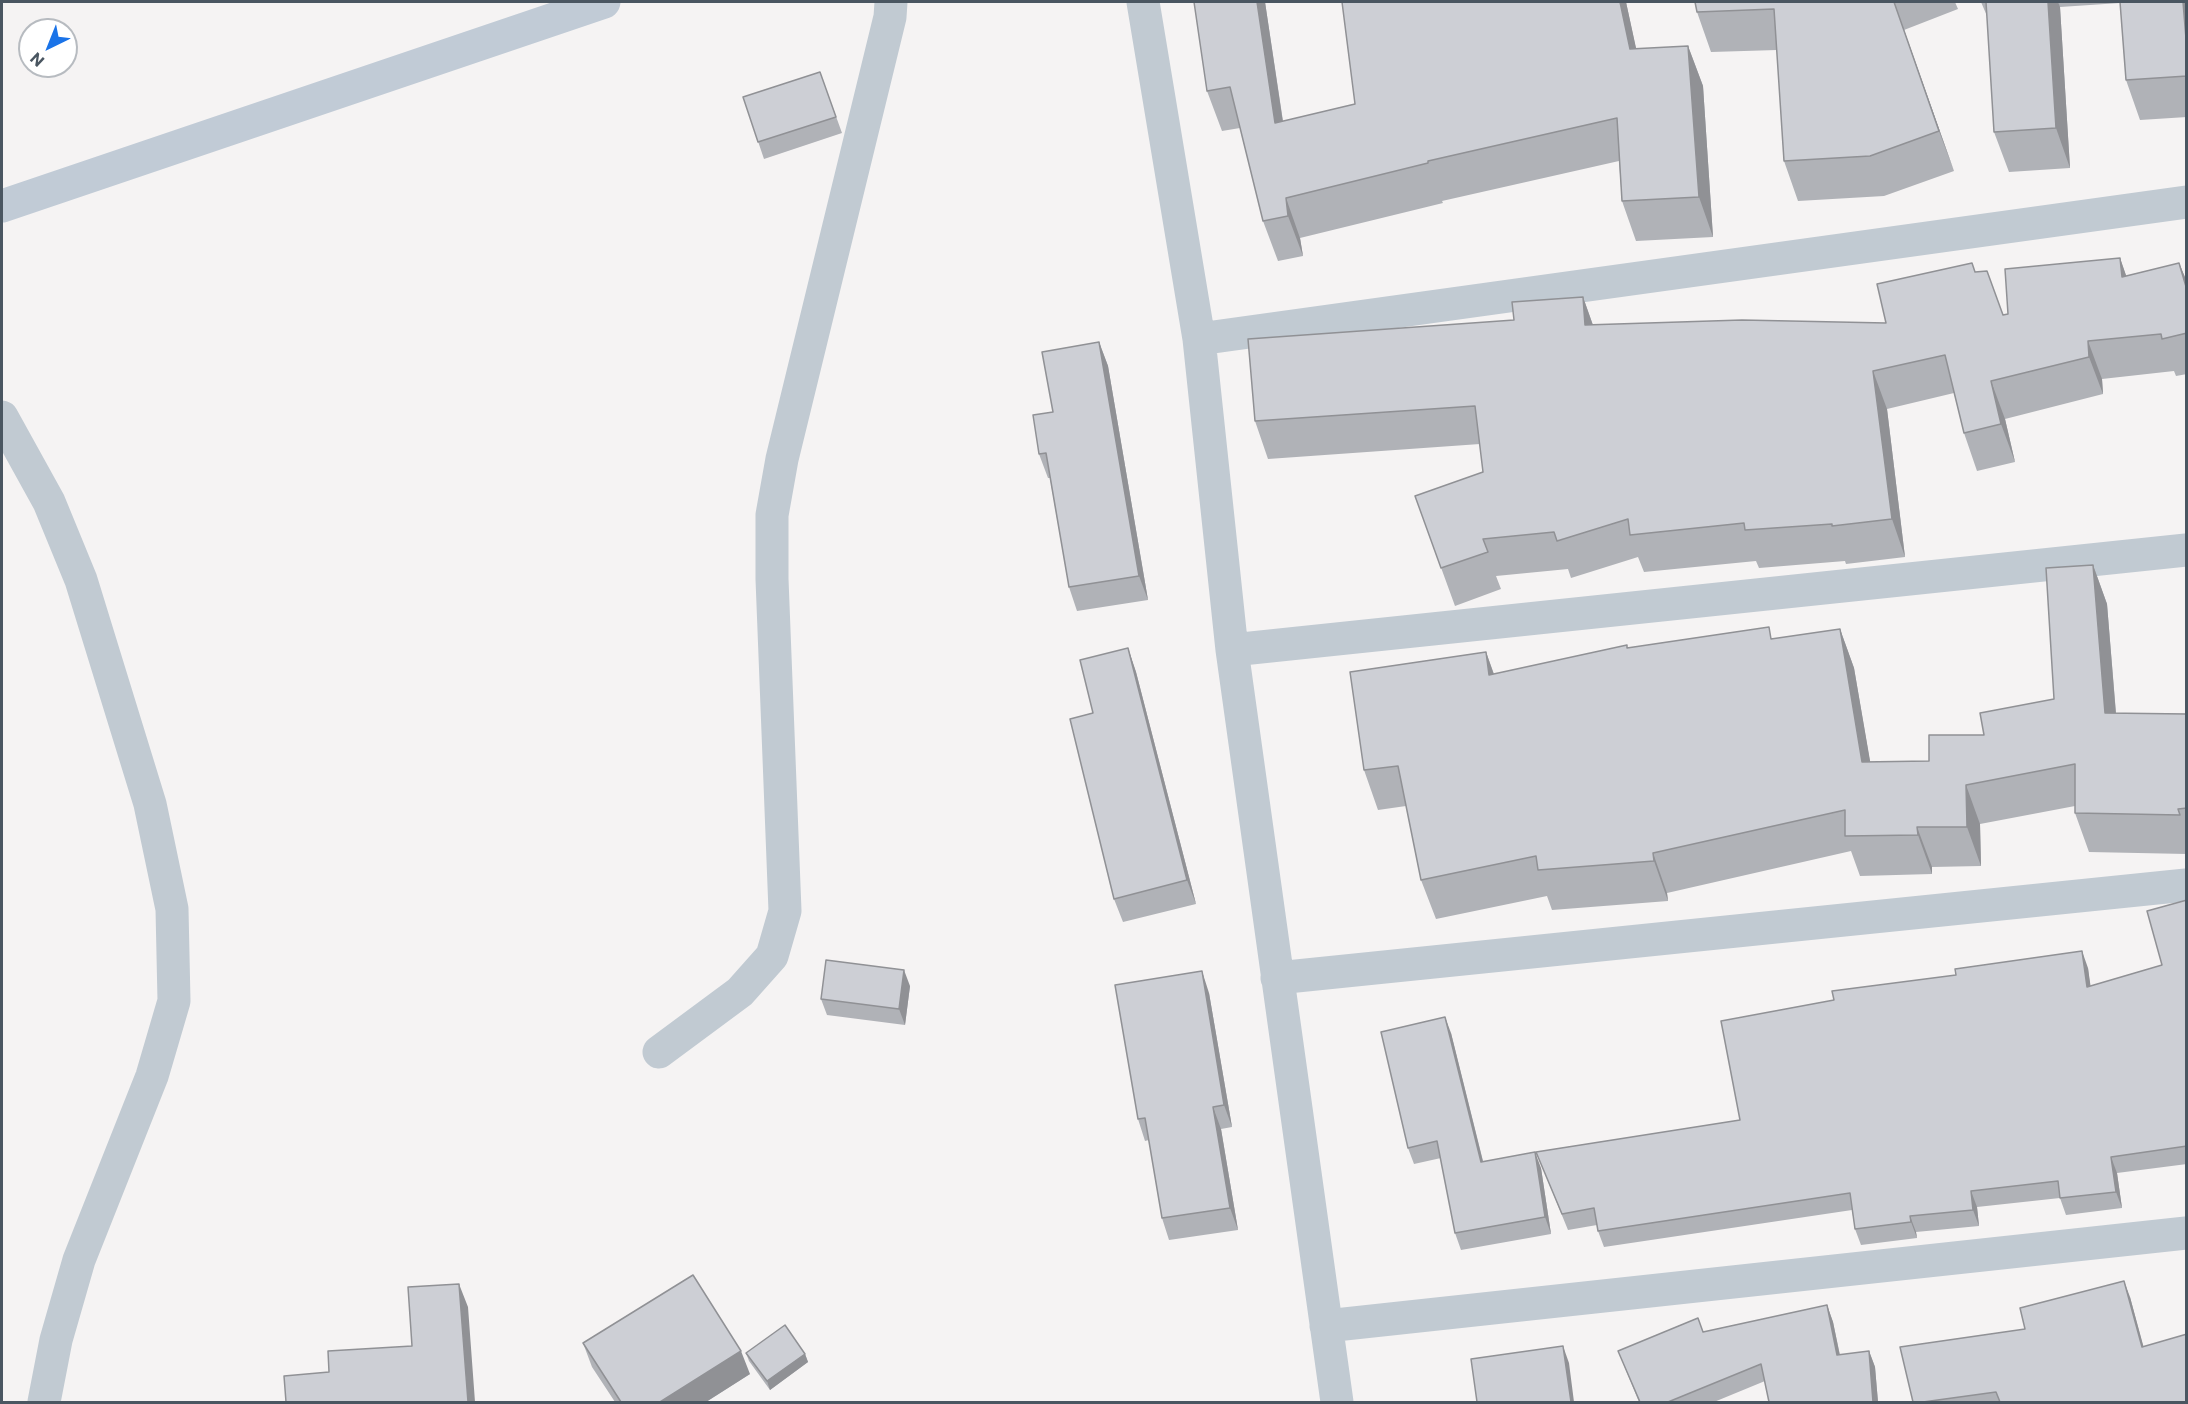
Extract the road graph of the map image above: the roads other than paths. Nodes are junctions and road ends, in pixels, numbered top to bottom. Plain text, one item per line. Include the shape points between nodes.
1 (604, 2) edge
2 (891, 2) edge
3 (1143, 2) edge
4 (2187, 202) edge
5 (2, 206) edge
6 (1199, 339) junction
7 (2, 417) edge
8 (2187, 550) edge
9 (1233, 650) junction
10 (2187, 885) edge
11 (1277, 978) junction
12 (659, 1052) dead end
13 (2187, 1233) edge
14 (1326, 1326) junction
15 (44, 1402) edge
16 (1337, 1402) edge

1 - 5 street
2 - 12 street via 772,515 785,911 772,956 746,985
3 - 6 street
4 - 6 street
6 - 9 street
7 - 15 street via 49,502 81,580 150,804 172,909 174,1001 152,1076 79,1260 56,1340
8 - 9 street
9 - 11 street
10 - 11 street
11 - 14 street
13 - 14 street
14 - 16 street

